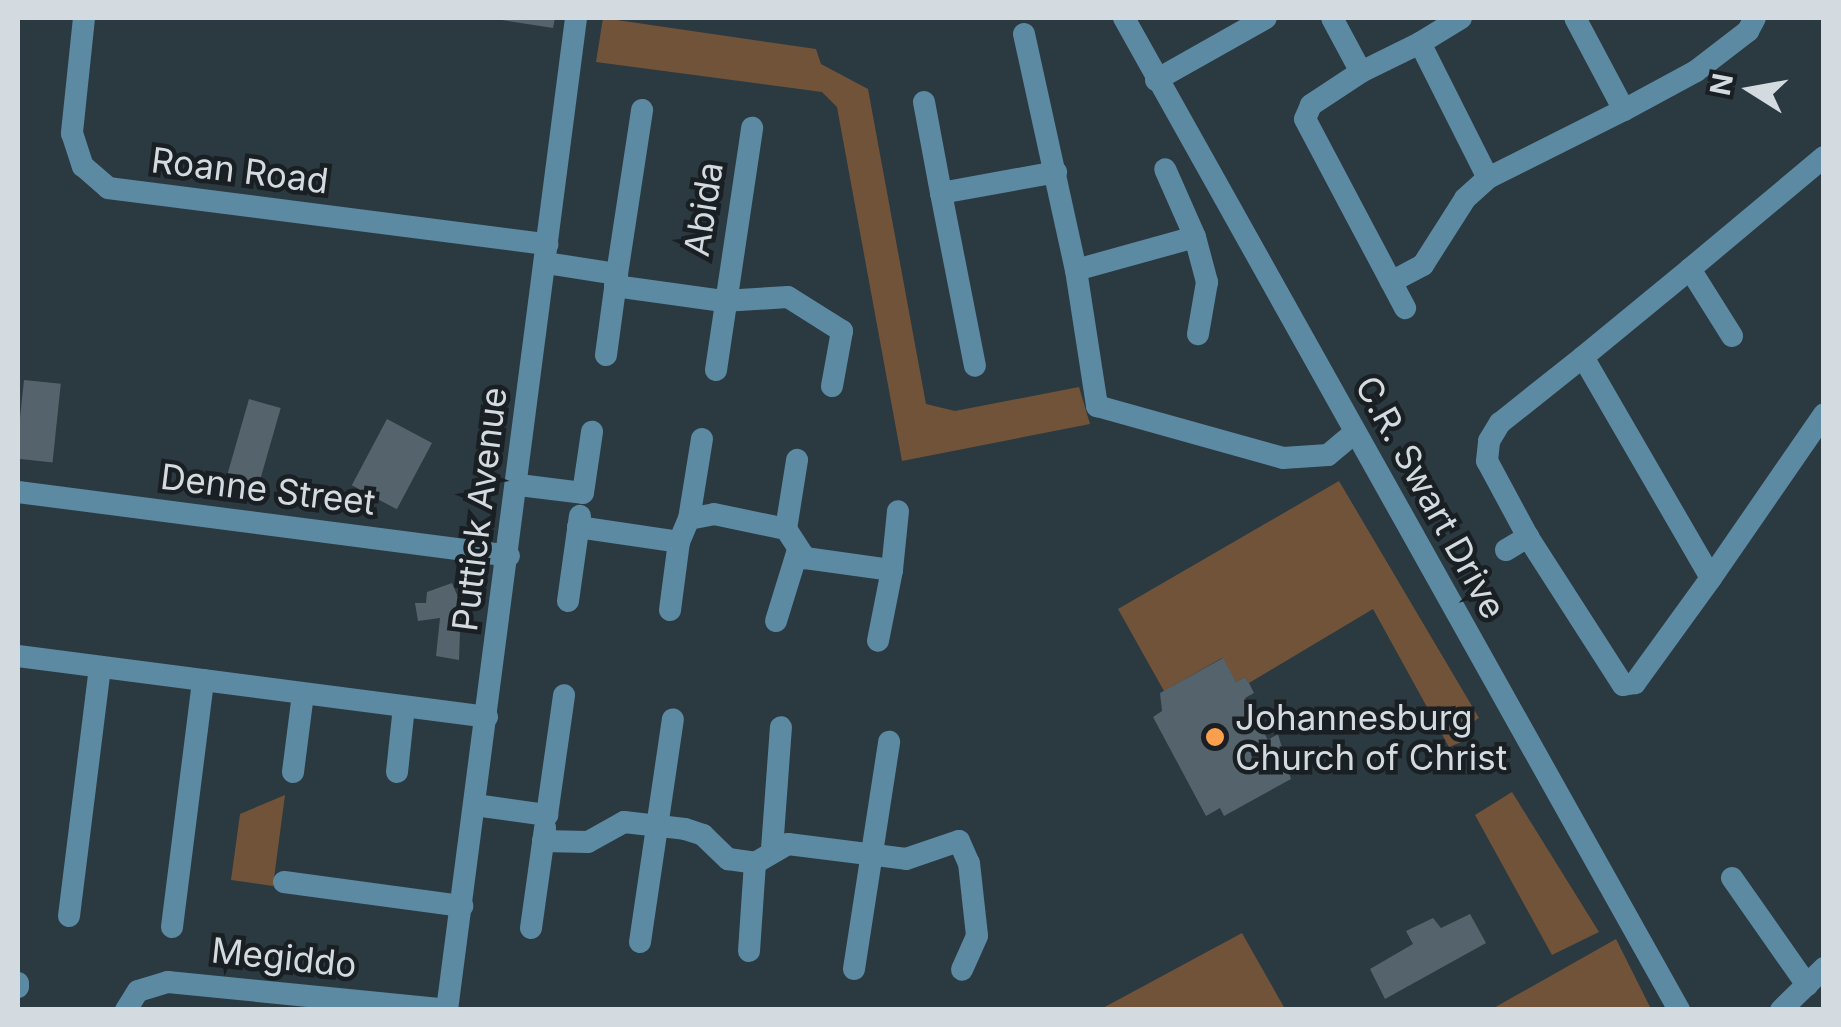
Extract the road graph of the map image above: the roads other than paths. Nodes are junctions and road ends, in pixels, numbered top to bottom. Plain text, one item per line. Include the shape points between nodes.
1 (84, 18) edge
2 (576, 18) edge
3 (1124, 18) edge
4 (1266, 18) edge
5 (1332, 18) edge
6 (1461, 18) edge
7 (1574, 18) edge
8 (1755, 18) edge
9 (1024, 34) dead end
10 (1420, 42) junction
11 (1361, 72) junction
12 (1156, 80) junction
13 (924, 102) dead end
14 (642, 110) dead end
15 (1624, 110) junction
16 (752, 128) dead end
17 (1824, 157) edge
18 (1165, 170) dead end
19 (1056, 172) junction
20 (1488, 178) junction
21 (941, 194) junction
22 (1195, 236) junction
23 (547, 254) junction
24 (1690, 269) junction
25 (1076, 270) junction
26 (616, 280) junction
27 (1391, 282) junction
28 (723, 302) junction
29 (1405, 308) dead end
30 (1198, 334) dead end
31 (1732, 336) dead end
32 (606, 355) dead end
33 (1583, 357) junction
34 (975, 366) dead end
35 (716, 370) dead end
36 (832, 386) dead end
37 (1824, 414) edge
38 (592, 432) dead end
39 (1355, 432) junction
40 (702, 439) dead end
41 (797, 460) dead end
42 (519, 485) junction
43 (18, 492) edge
44 (583, 493) junction
45 (898, 510) dead end
46 (689, 520) junction
47 (578, 527) junction
48 (1528, 537) junction
49 (792, 540) junction
50 (679, 542) junction
51 (1506, 550) dead end
52 (509, 556) junction
53 (892, 570) junction
54 (1712, 578) junction
55 (568, 601) dead end
56 (670, 610) dead end
57 (776, 621) dead end
58 (878, 641) dead end
59 (18, 656) edge
60 (100, 667) junction
61 (203, 680) junction
62 (303, 694) junction
63 (564, 695) dead end
64 (404, 708) junction
65 (487, 717) junction
66 (673, 719) dead end
67 (781, 727) dead end
68 (888, 742) dead end
69 (293, 772) dead end
70 (397, 772) dead end
71 (476, 806) junction
72 (547, 815) junction
73 (657, 826) junction
74 (543, 841) junction
75 (873, 855) junction
76 (764, 856) junction
77 (1732, 878) dead end
78 (284, 882) dead end
79 (462, 906) junction
80 (69, 916) dead end
81 (172, 927) dead end
82 (531, 928) dead end
83 (640, 942) dead end
84 (749, 951) dead end
85 (854, 970) dead end
86 (962, 970) dead end
87 (1815, 976) edge
88 (126, 1010) edge
89 (447, 1010) edge
90 (1679, 1010) edge
91 (1781, 1010) edge

1 - 23 street, Roan Road via 72,133 83,166 108,188
2 - 23 street, Puttick Avenue
3 - 12 street, C.R. Swart Drive
4 - 12 street
5 - 11 street
6 - 10 street
7 - 15 street
8 - 15 street via 1696,71
9 - 19 street
10 - 11 street
10 - 20 street
11 - 27 street via 1311,105 1305,119
12 - 39 street, C.R. Swart Drive
13 - 21 street
14 - 26 street
15 - 20 street
16 - 28 street, Abida
17 - 24 street
18 - 22 street
19 - 21 street
19 - 25 street
20 - 27 street via 1465,199 1423,265
21 - 34 street
22 - 25 street
22 - 30 street via 1207,282
23 - 26 street, Abida
23 - 42 street, Puttick Avenue
24 - 31 street
24 - 33 street
25 - 39 street via 1097,406 1283,458 1328,455
26 - 28 street, Abida
26 - 32 street
27 - 29 street
28 - 35 street, Abida
28 - 36 street, Abida via 788,297 838,326 843,349
33 - 48 street via 1500,424 1489,441 1487,462
33 - 54 street
37 - 54 street
38 - 44 street
39 - 90 street, C.R. Swart Drive
40 - 46 street
41 - 49 street
42 - 44 street
42 - 52 street, Puttick Avenue
43 - 52 street, Denne Street
44 - 47 street
45 - 53 street
46 - 49 street via 714,514
46 - 50 street
47 - 50 street
47 - 55 street
48 - 51 street
48 - 54 street via 1623,686 1635,683
49 - 53 street via 805,558
49 - 57 street
50 - 56 street
52 - 65 street, Puttick Avenue
53 - 58 street
59 - 60 street
60 - 61 street
60 - 80 street
61 - 62 street
61 - 81 street
62 - 64 street
62 - 69 street
63 - 72 street
64 - 65 street
64 - 70 street
65 - 71 street, Puttick Avenue
66 - 73 street
67 - 76 street
68 - 75 street
71 - 72 street
71 - 79 street, Puttick Avenue
72 - 74 street
73 - 74 street via 624,822 588,842
73 - 76 street via 696,831 728,859
73 - 83 street
74 - 82 street
75 - 76 street via 794,844
75 - 85 street
75 - 86 street via 906,859 945,841 962,844 977,936
76 - 84 street
77 - 87 street
78 - 79 street
79 - 89 street, Puttick Avenue
87 - 91 street
88 - 89 street, Megiddo via 145,986 201,982

